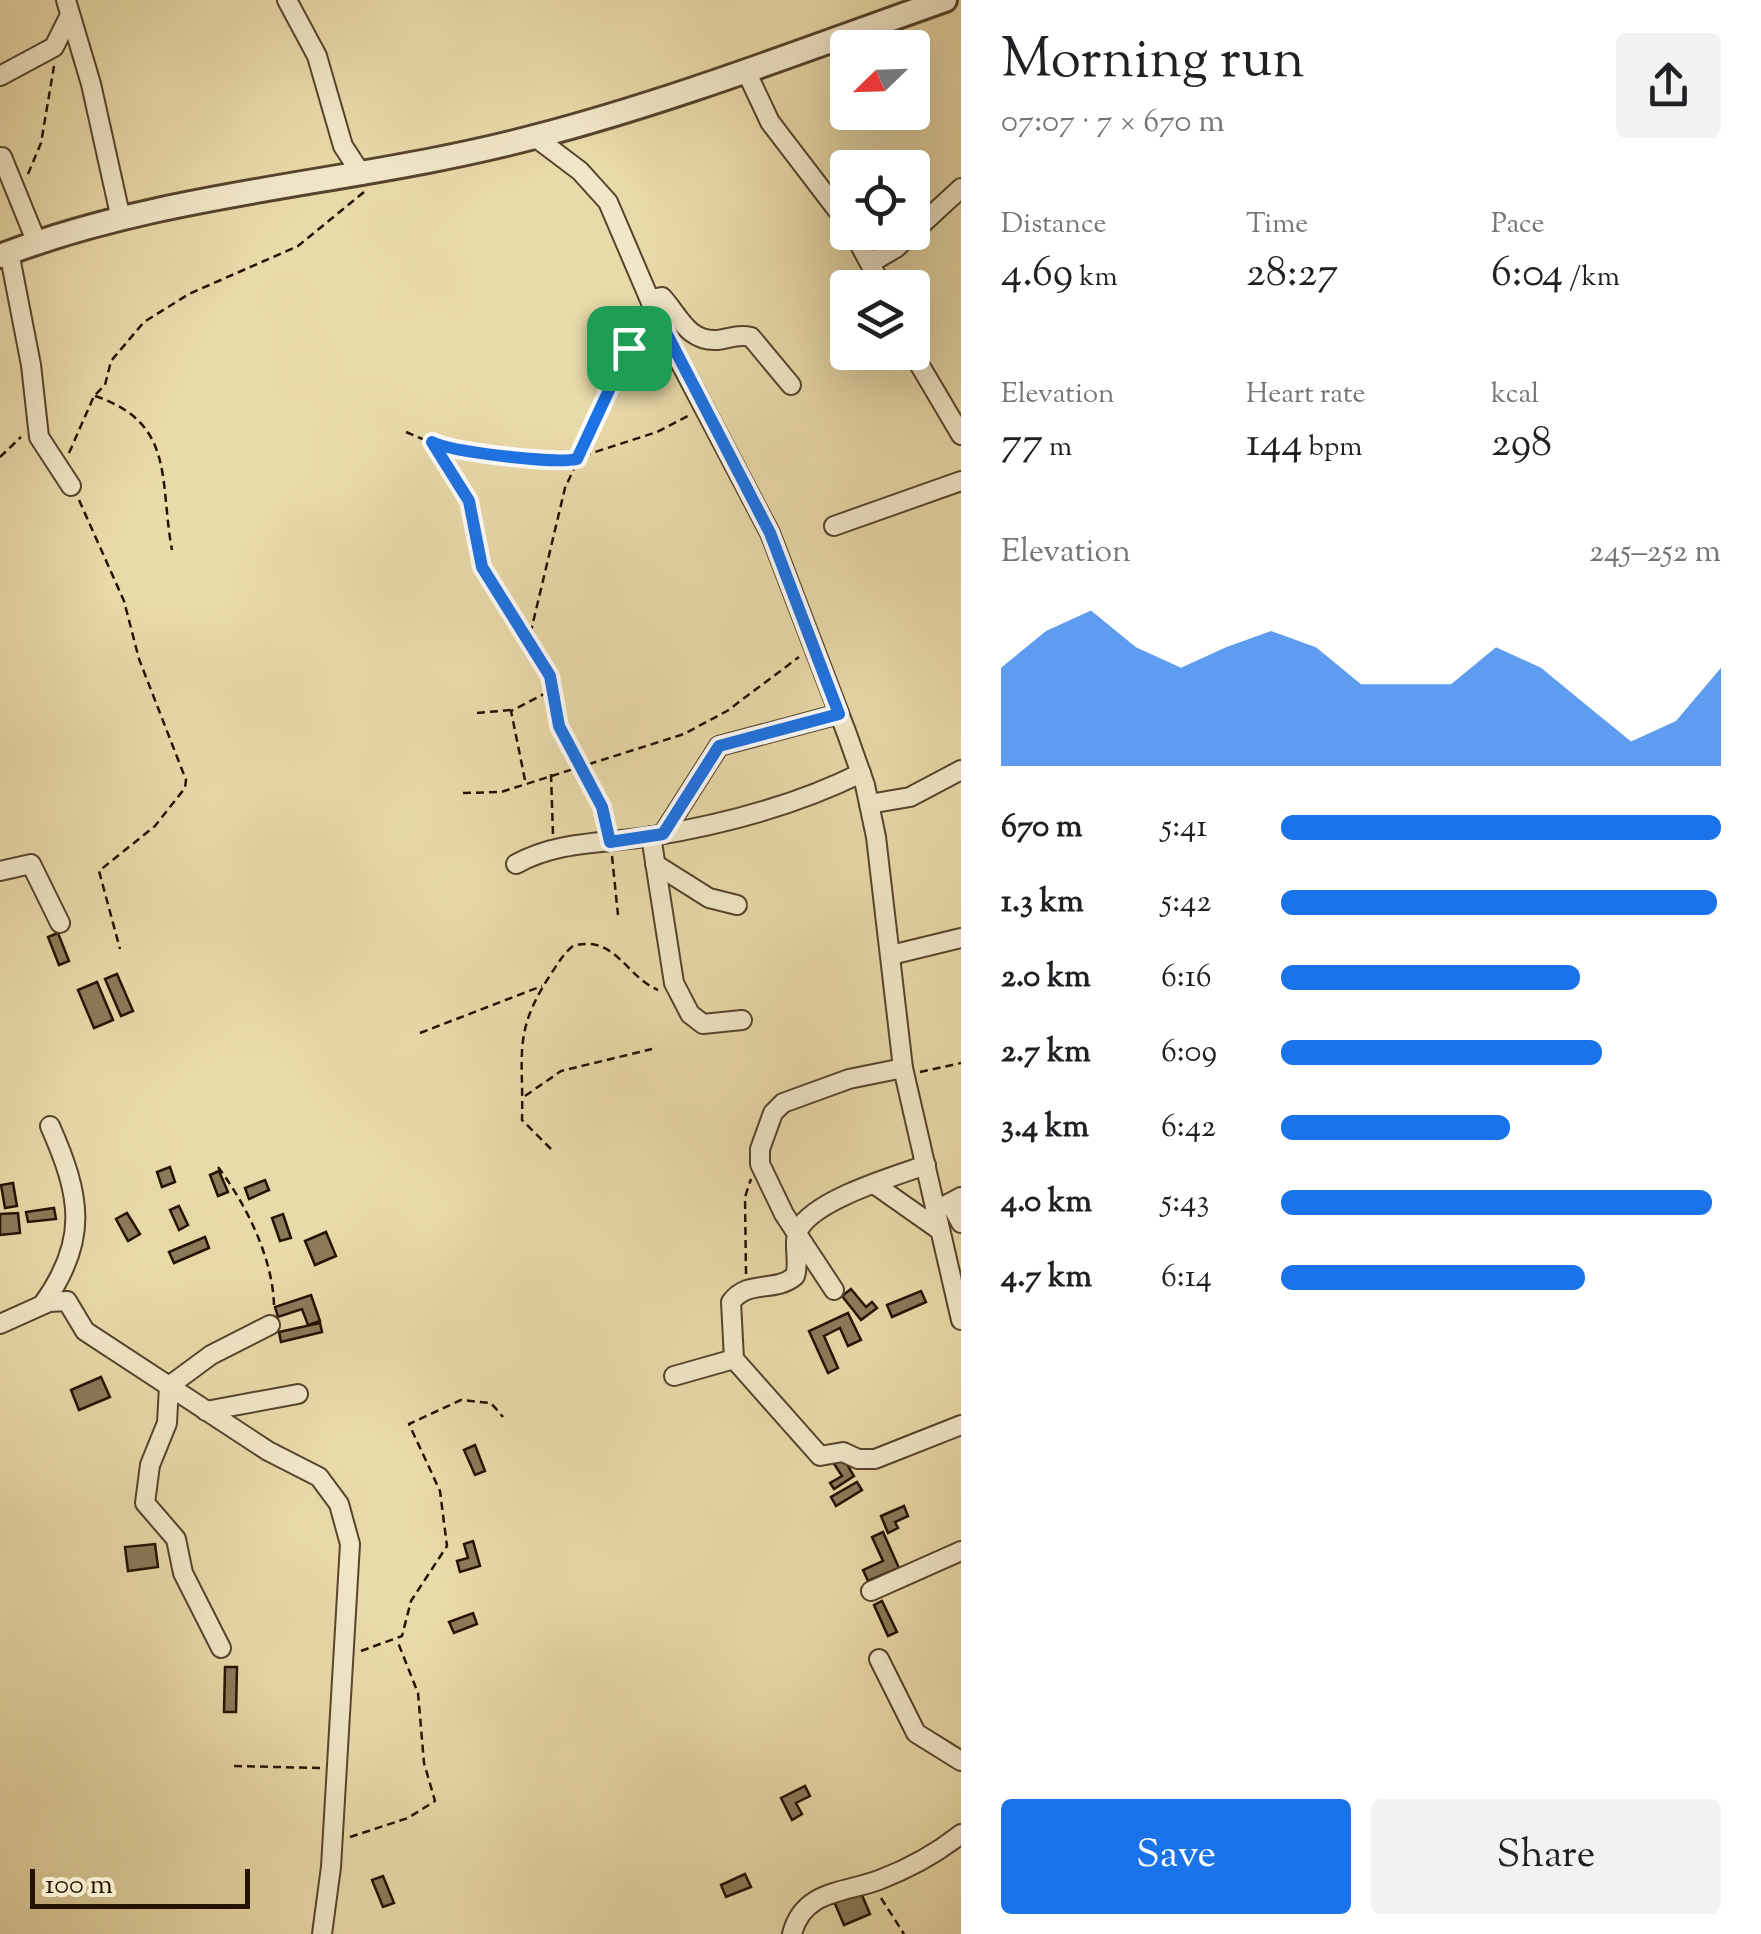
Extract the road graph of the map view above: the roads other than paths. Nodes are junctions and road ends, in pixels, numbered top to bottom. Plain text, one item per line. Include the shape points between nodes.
1 (287, 0) edge
2 (945, 0) edge
3 (68, 7) edge
4 (746, 71) junction
5 (0, 76) edge
6 (535, 137) junction
7 (2, 158) edge
8 (370, 181) junction
9 (961, 188) edge
10 (830, 200) edge
11 (121, 219) junction
12 (37, 242) junction
13 (864, 250) edge
14 (5, 254) edge
15 (872, 262) junction
16 (875, 270) edge
17 (651, 298) junction
18 (923, 370) edge
19 (792, 385) dead end
20 (961, 434) edge
21 (961, 480) edge
22 (67, 481) road end
23 (834, 526) dead end
24 (839, 714) junction
25 (961, 770) edge
26 (861, 773) junction
27 (870, 804) junction
28 (657, 835) junction
29 (516, 864) dead end
30 (656, 864) junction
31 (0, 872) edge
32 (737, 905) dead end
33 (60, 923) dead end
34 (961, 938) edge
35 (891, 955) junction
36 (742, 1020) dead end
37 (903, 1072) junction
38 (50, 1126) dead end
39 (926, 1165) junction
40 (874, 1184) junction
41 (946, 1210) edge
42 (961, 1223) edge
43 (797, 1234) junction
44 (834, 1290) dead end
45 (43, 1304) junction
46 (961, 1320) edge
47 (0, 1324) edge
48 (270, 1325) road end
49 (734, 1359) junction
50 (674, 1376) dead end
51 (169, 1386) junction
52 (298, 1394) dead end
53 (206, 1411) junction
54 (961, 1426) edge
55 (961, 1551) edge
56 (872, 1590) dead end
57 (220, 1648) dead end
58 (879, 1658) dead end
59 (961, 1761) edge
60 (961, 1834) edge
61 (322, 1934) edge
62 (792, 1934) edge

1 - 8 street via 317,56 343,146
2 - 4 street
3 - 5 street via 54,48
3 - 11 street
4 - 6 street
4 - 10 street via 770,122
6 - 8 street
6 - 17 street via 608,202
7 - 12 street
8 - 11 street
9 - 15 street
11 - 12 street
12 - 14 street
13 - 15 street
14 - 22 street via 42,446
15 - 16 street
17 - 19 street via 662,296 698,337 751,337
17 - 24 street via 770,533
18 - 20 street
21 - 23 street
24 - 26 street
24 - 28 street via 719,746
25 - 27 street via 910,796
26 - 27 street
26 - 28 street via 795,803
27 - 35 street
28 - 29 street via 556,846
28 - 30 street
30 - 32 street via 709,898
30 - 36 street via 682,1001 702,1024
31 - 33 street via 31,864
34 - 35 street
35 - 37 street
37 - 39 street
37 - 43 street via 848,1079 779,1106 759,1160
38 - 45 street via 76,1227 68,1267
39 - 40 street
39 - 41 street
40 - 41 street
40 - 43 street via 826,1208
41 - 42 street
41 - 46 street
43 - 44 street
43 - 49 street via 796,1276 738,1294 729,1315
45 - 47 street
45 - 51 street via 67,1301 85,1331
48 - 51 street
49 - 50 street
49 - 54 street via 820,1456 844,1452 872,1460
51 - 53 street
51 - 57 street via 167,1423 150,1464 145,1503 176,1538 184,1573
52 - 53 street
53 - 61 street via 319,1477 339,1504 350,1544
55 - 56 street
58 - 59 street via 912,1728
60 - 62 street via 874,1882 816,1900 802,1910

